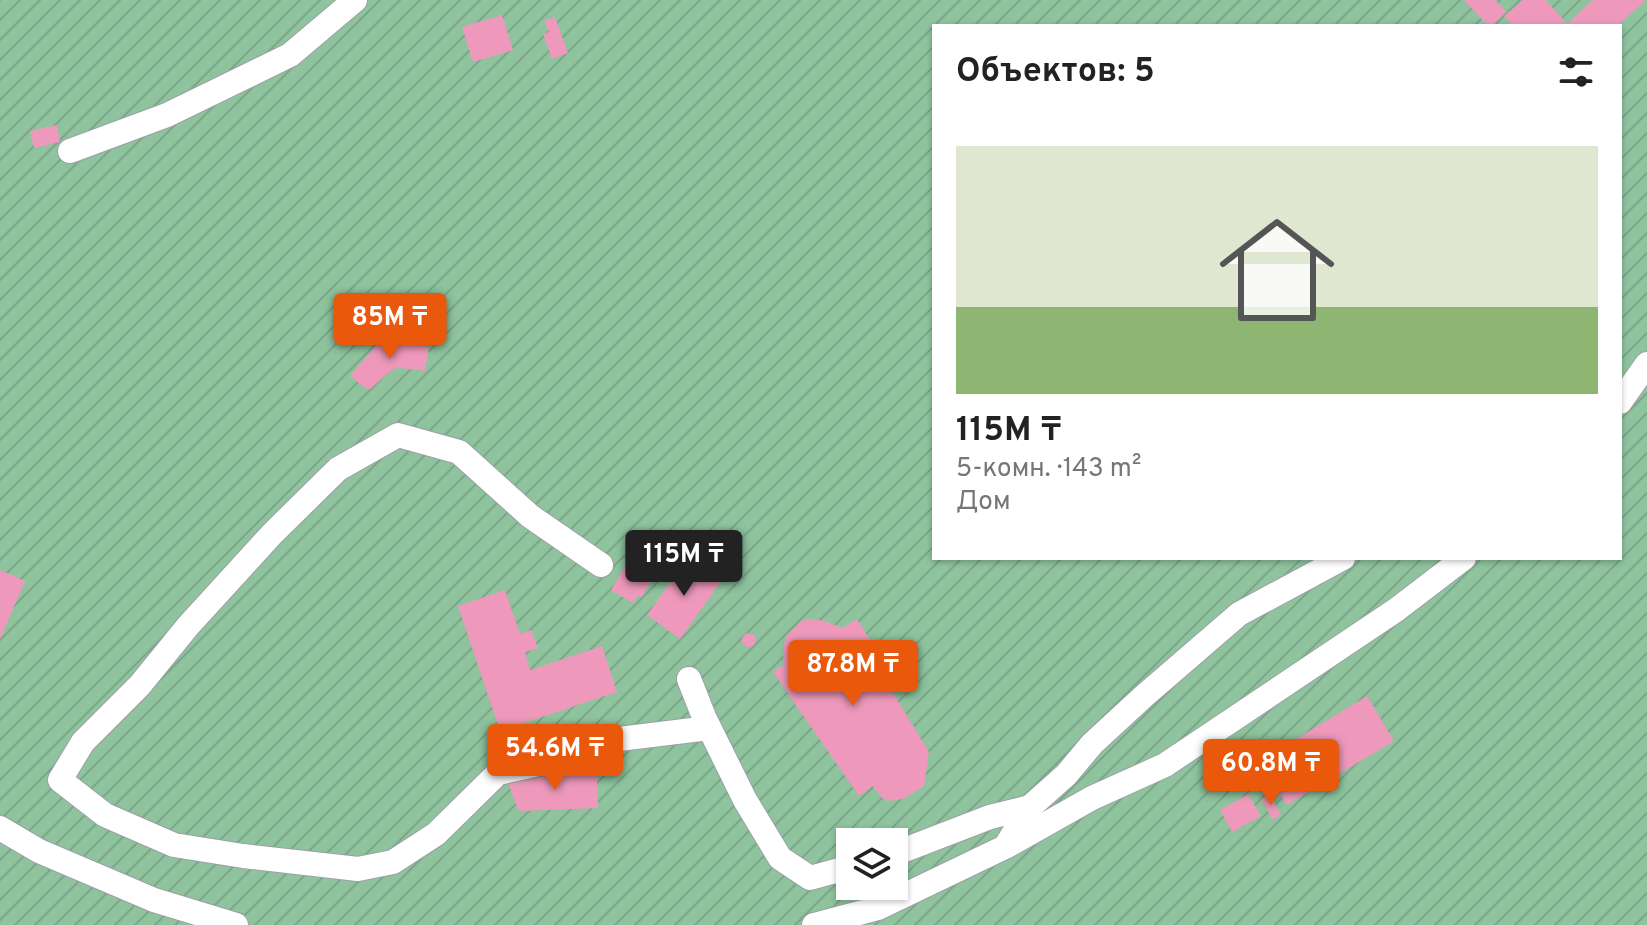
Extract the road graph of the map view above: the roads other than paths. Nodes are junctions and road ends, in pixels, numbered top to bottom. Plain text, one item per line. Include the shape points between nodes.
1 (355, 0) edge
2 (70, 151) dead end
3 (1647, 364) edge
4 (1622, 399) edge
5 (1339, 560) edge
6 (1461, 560) edge
7 (601, 565) dead end
8 (689, 679) dead end
9 (709, 728) junction
10 (1030, 807) junction
11 (0, 828) edge
12 (1005, 847) junction
13 (908, 849) edge
14 (836, 871) edge
15 (236, 925) edge
16 (814, 925) edge

1 - 2 street via 290,55 167,115
3 - 4 street
5 - 10 street via 1239,614 1092,744
6 - 12 street via 1165,765
7 - 9 street via 530,516 459,452 398,435 338,469 272,534 83,742 60,780 105,815 174,845 358,869 393,862 436,834 498,773 619,739
8 - 9 street
9 - 14 street via 780,858 810,878
10 - 12 street
10 - 13 street
11 - 15 street via 39,851 154,900
12 - 16 street via 878,908

